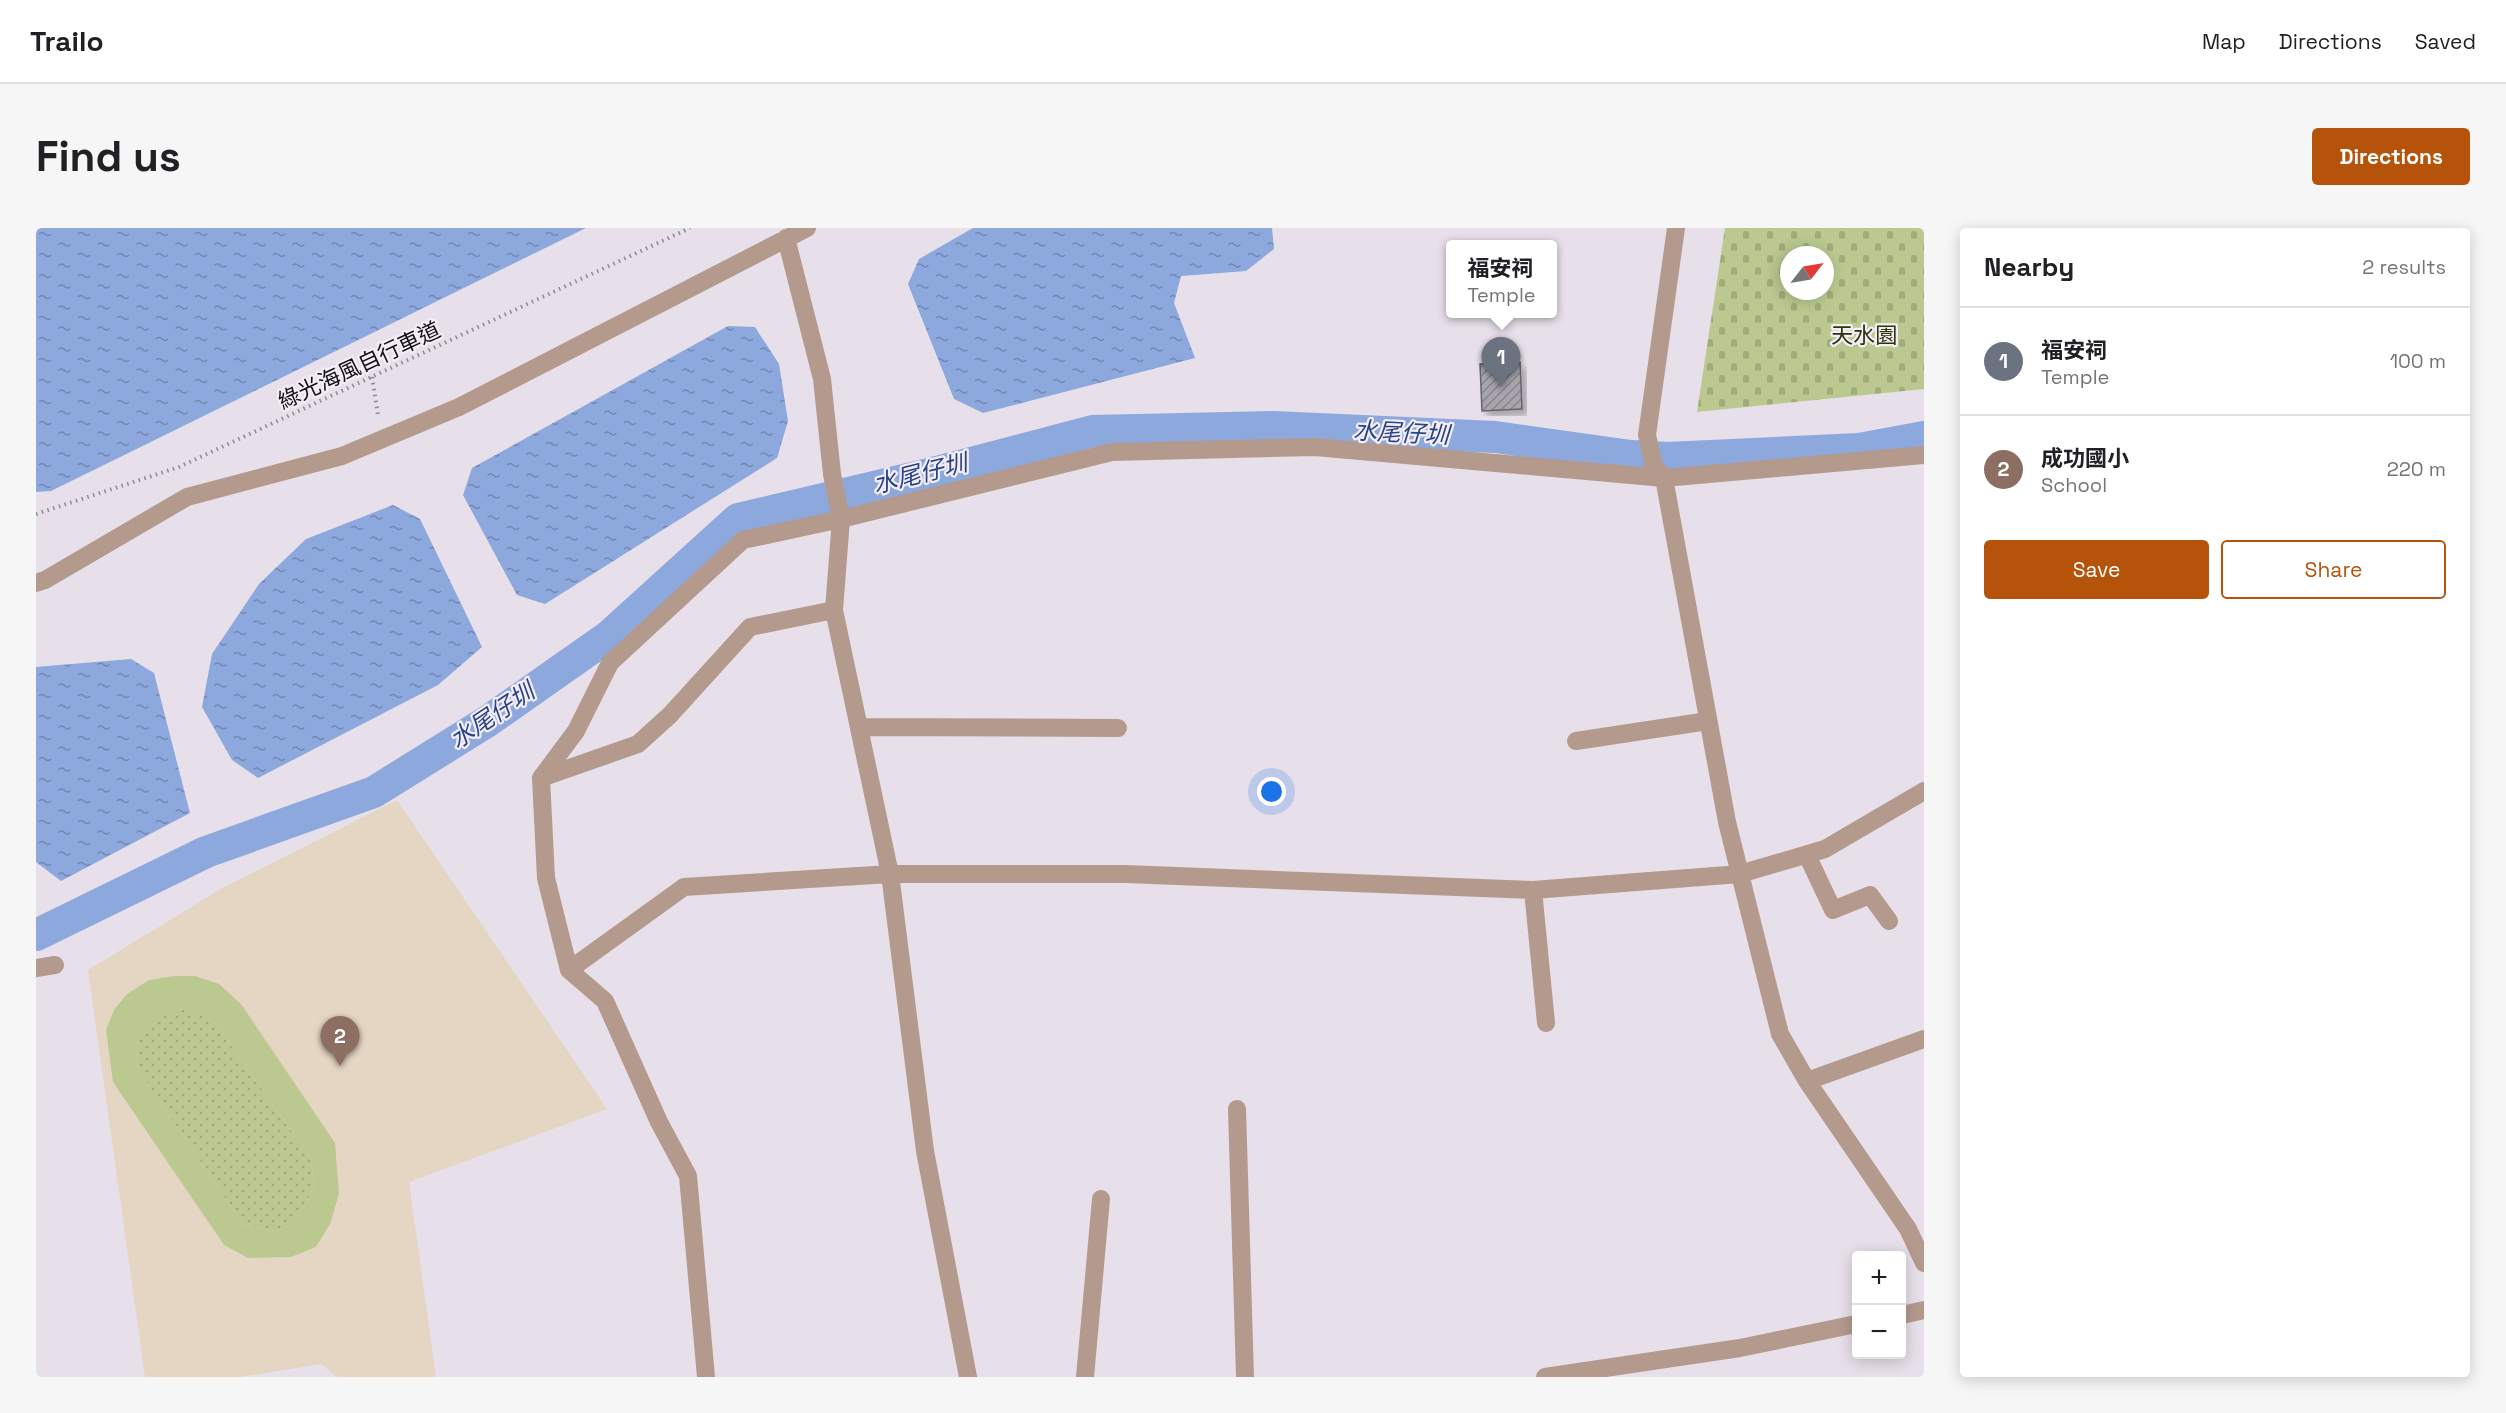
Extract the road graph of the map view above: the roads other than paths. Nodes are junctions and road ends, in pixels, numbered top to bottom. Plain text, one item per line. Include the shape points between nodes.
1 (807, 228) edge
2 (1676, 228) edge
3 (786, 238) junction
4 (1924, 455) edge
5 (1659, 472) junction
6 (841, 519) junction
7 (36, 583) edge
8 (834, 610) junction
9 (1708, 721) junction
10 (859, 727) junction
11 (1118, 728) dead end
12 (1576, 741) dead end
13 (541, 778) junction
14 (1924, 791) edge
15 (1807, 855) junction
16 (890, 874) junction
17 (1740, 874) junction
18 (1533, 890) junction
19 (1889, 921) dead end
20 (55, 965) dead end
21 (36, 968) edge
22 (569, 970) junction
23 (1546, 1023) dead end
24 (1924, 1039) edge
25 (1807, 1081) junction
26 (1237, 1109) dead end
27 (1101, 1198) dead end
28 (1924, 1263) edge
29 (1924, 1310) edge
30 (1906, 1314) edge
31 (1852, 1325) edge
32 (706, 1377) edge
33 (968, 1377) edge
34 (1085, 1377) edge
35 (1245, 1377) edge
36 (1545, 1377) edge

1 - 3 street
2 - 5 street via 1647,435
3 - 6 street via 822,379
3 - 7 street via 459,407 342,456 188,497
4 - 5 street
5 - 6 street via 1315,447 1112,452
5 - 9 street
6 - 8 street
6 - 13 street via 743,540 610,663 576,731
8 - 10 street
8 - 13 street via 750,627 670,715 638,744
9 - 12 street
9 - 17 street
10 - 11 street
10 - 16 street
13 - 22 street via 546,878
14 - 15 street via 1825,849
15 - 17 street
15 - 19 street via 1833,910 1870,895
16 - 18 street via 1126,874
16 - 22 street via 684,887
16 - 33 street via 925,1151
17 - 18 street
17 - 25 street via 1780,1034
18 - 23 street
20 - 21 street
22 - 32 street via 605,1000 659,1122 688,1176
24 - 25 street
25 - 28 street via 1908,1229
26 - 35 street
27 - 34 street
29 - 30 street
31 - 36 street via 1740,1348

